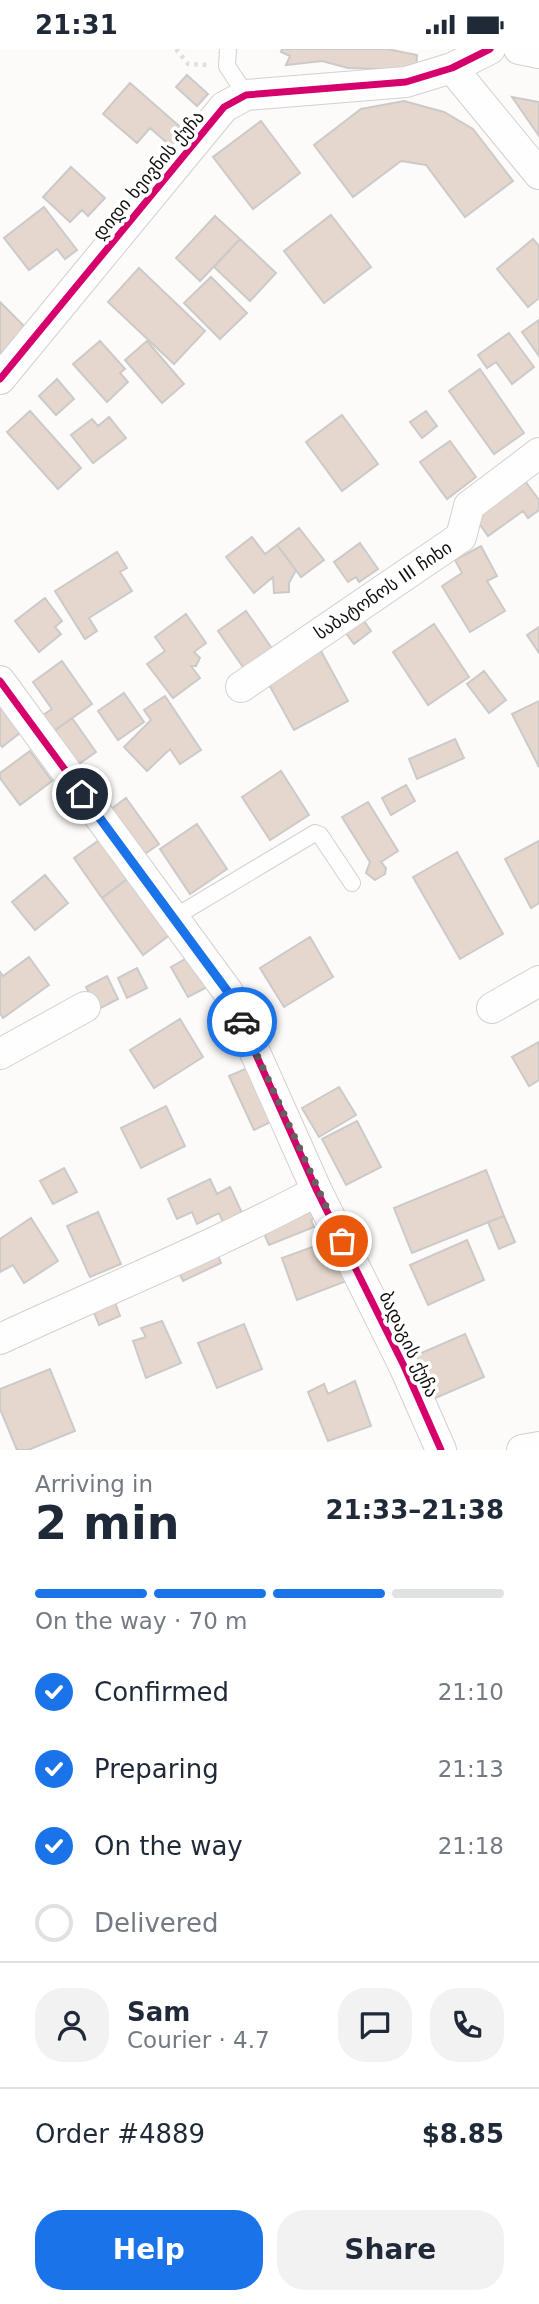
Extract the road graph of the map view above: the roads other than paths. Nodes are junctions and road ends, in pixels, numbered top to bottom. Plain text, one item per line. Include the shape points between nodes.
1 (228, 49) edge
2 (489, 49) edge
3 (519, 49) edge
4 (539, 53) edge
5 (452, 68) junction
6 (246, 95) junction
7 (539, 174) edge
8 (0, 379) edge
9 (539, 453) edge
10 (0, 681) edge
11 (241, 687) dead end
12 (352, 883) dead end
13 (173, 918) junction
14 (539, 981) edge
15 (85, 1007) dead end
16 (492, 1008) dead end
17 (0, 1054) edge
18 (317, 1191) junction
19 (0, 1339) edge
20 (539, 1447) edge
21 (441, 1450) edge
22 (522, 1450) edge

1 - 6 lane via 227,66
2 - 5 street
3 - 4 street
5 - 6 street via 406,82
5 - 7 street
6 - 8 street, დიდი ხეივნის ქუჩა via 224,107
9 - 11 street, საბატონოს III ჩიხი via 469,506 461,537
10 - 13 street, ბადაგის ქუჩა
12 - 13 lane via 315,834
13 - 18 street, ბადაგის ქუჩა via 228,992
14 - 16 street
15 - 17 street
18 - 19 street via 248,1228
18 - 21 street, ბადაგის ქუჩა
20 - 22 street

